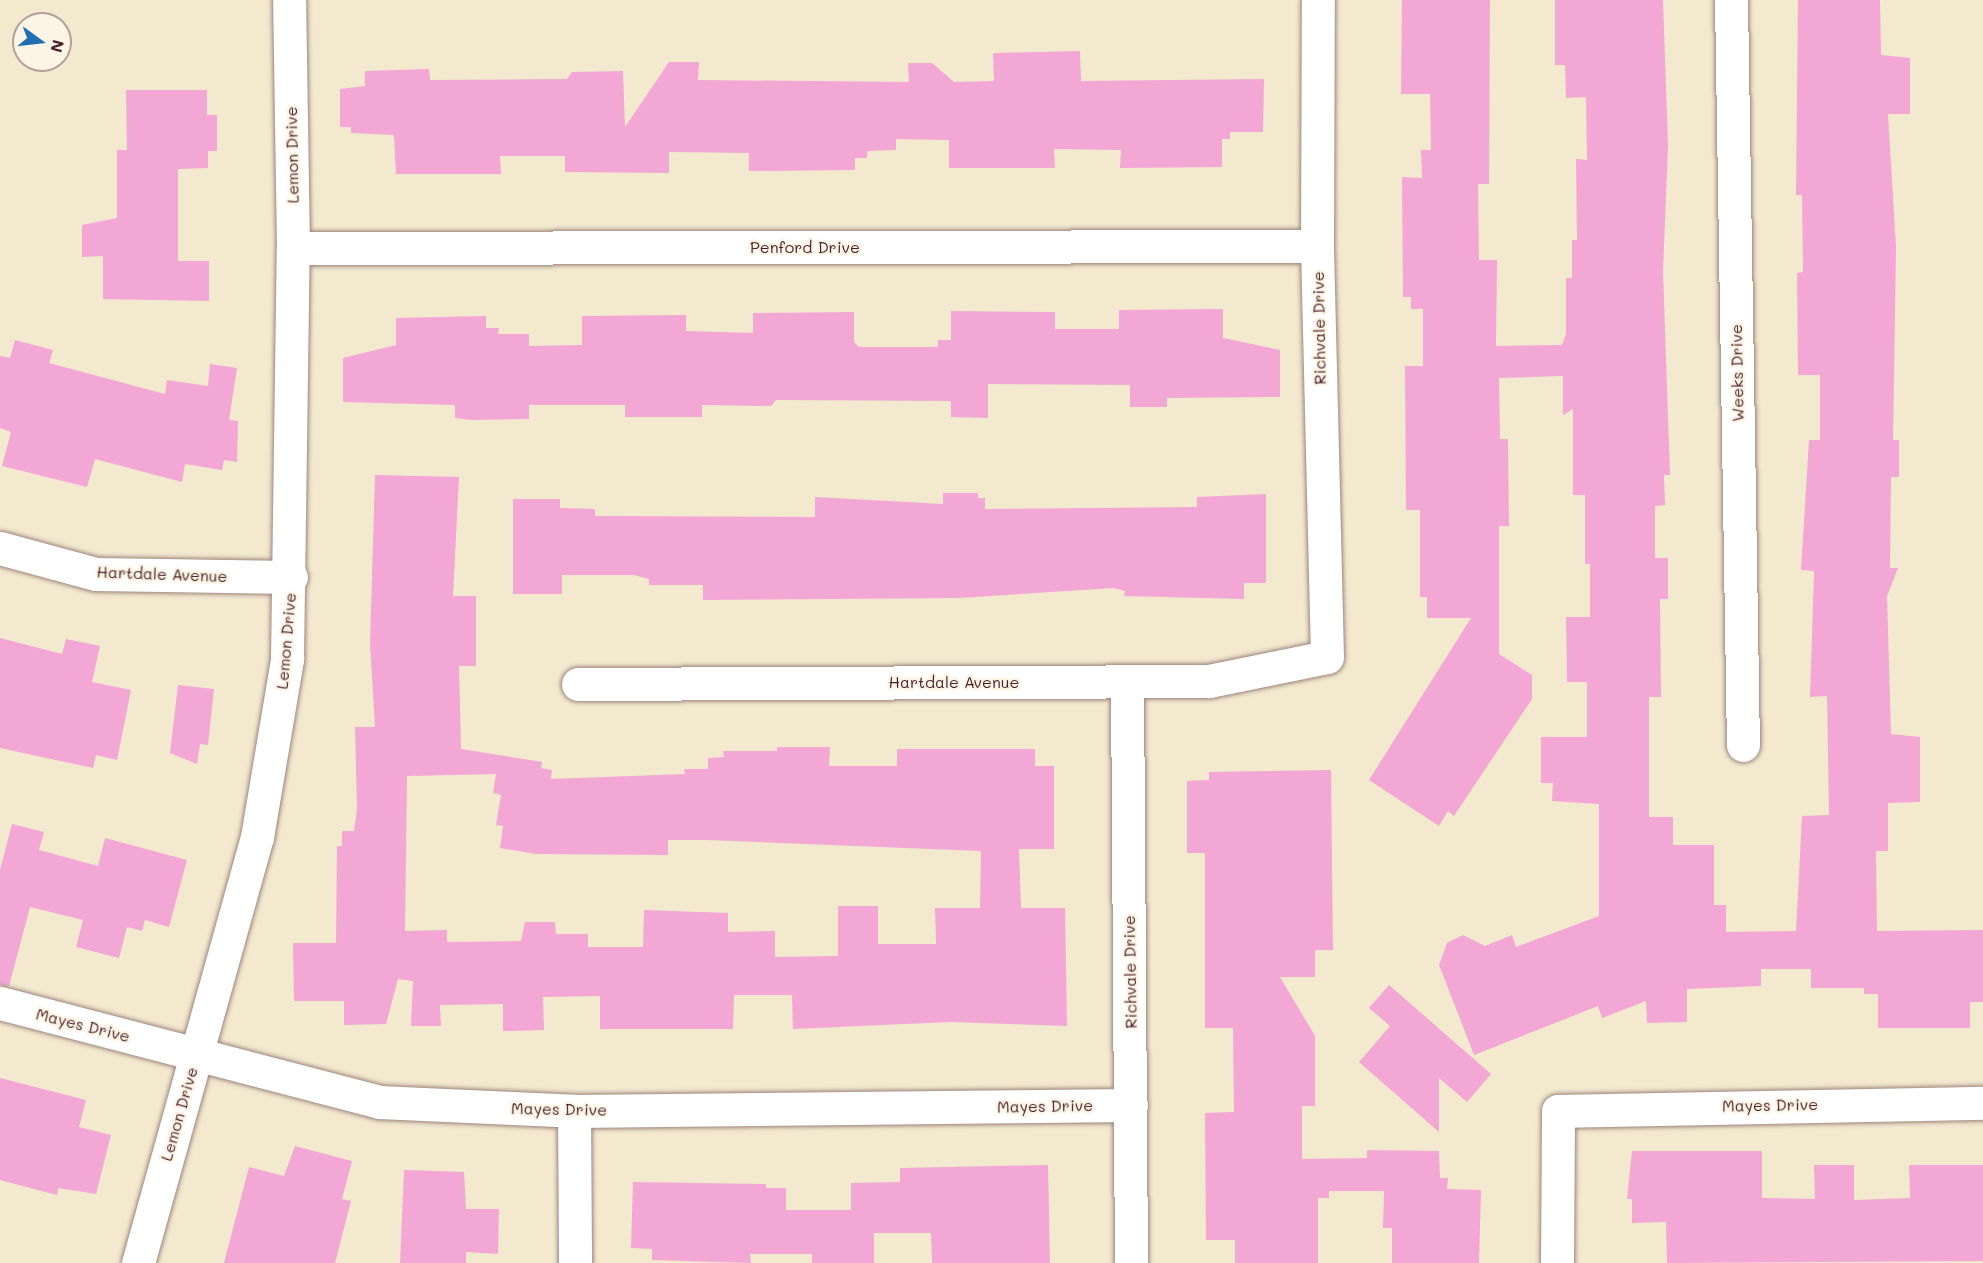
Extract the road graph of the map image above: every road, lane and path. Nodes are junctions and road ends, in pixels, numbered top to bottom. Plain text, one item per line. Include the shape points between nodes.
1 (289, 0) edge
2 (1318, 0) edge
3 (1731, 0) edge
4 (1317, 246) junction
5 (293, 248) junction
6 (0, 548) edge
7 (291, 576) junction
8 (1327, 657) joint
9 (1127, 681) junction
10 (578, 684) dead end
11 (1743, 745) dead end
12 (0, 1003) edge
13 (196, 1053) junction
14 (1983, 1103) edge
15 (1131, 1105) junction
16 (574, 1111) junction
17 (138, 1263) edge
18 (575, 1263) edge
19 (1131, 1263) edge
20 (1557, 1263) edge

1 - 5 street, Lemon Drive
2 - 4 street, Richvale Drive
3 - 11 street, Weeks Drive
4 - 5 street, Penford Drive
4 - 8 street, Richvale Drive
5 - 7 street, Lemon Drive
6 - 7 street, Hartdale Avenue via 96,574
7 - 13 street, Lemon Drive via 287,659 257,837
8 - 9 street, Hartdale Avenue via 1209,681
9 - 10 street, Hartdale Avenue
9 - 15 street, Richvale Drive
12 - 13 street, Mayes Drive
13 - 16 street, Mayes Drive via 379,1102
13 - 17 street, Lemon Drive
14 - 20 street, Mayes Drive via 1558,1111
15 - 16 street, Mayes Drive
15 - 19 street, Richvale Drive
16 - 18 street

